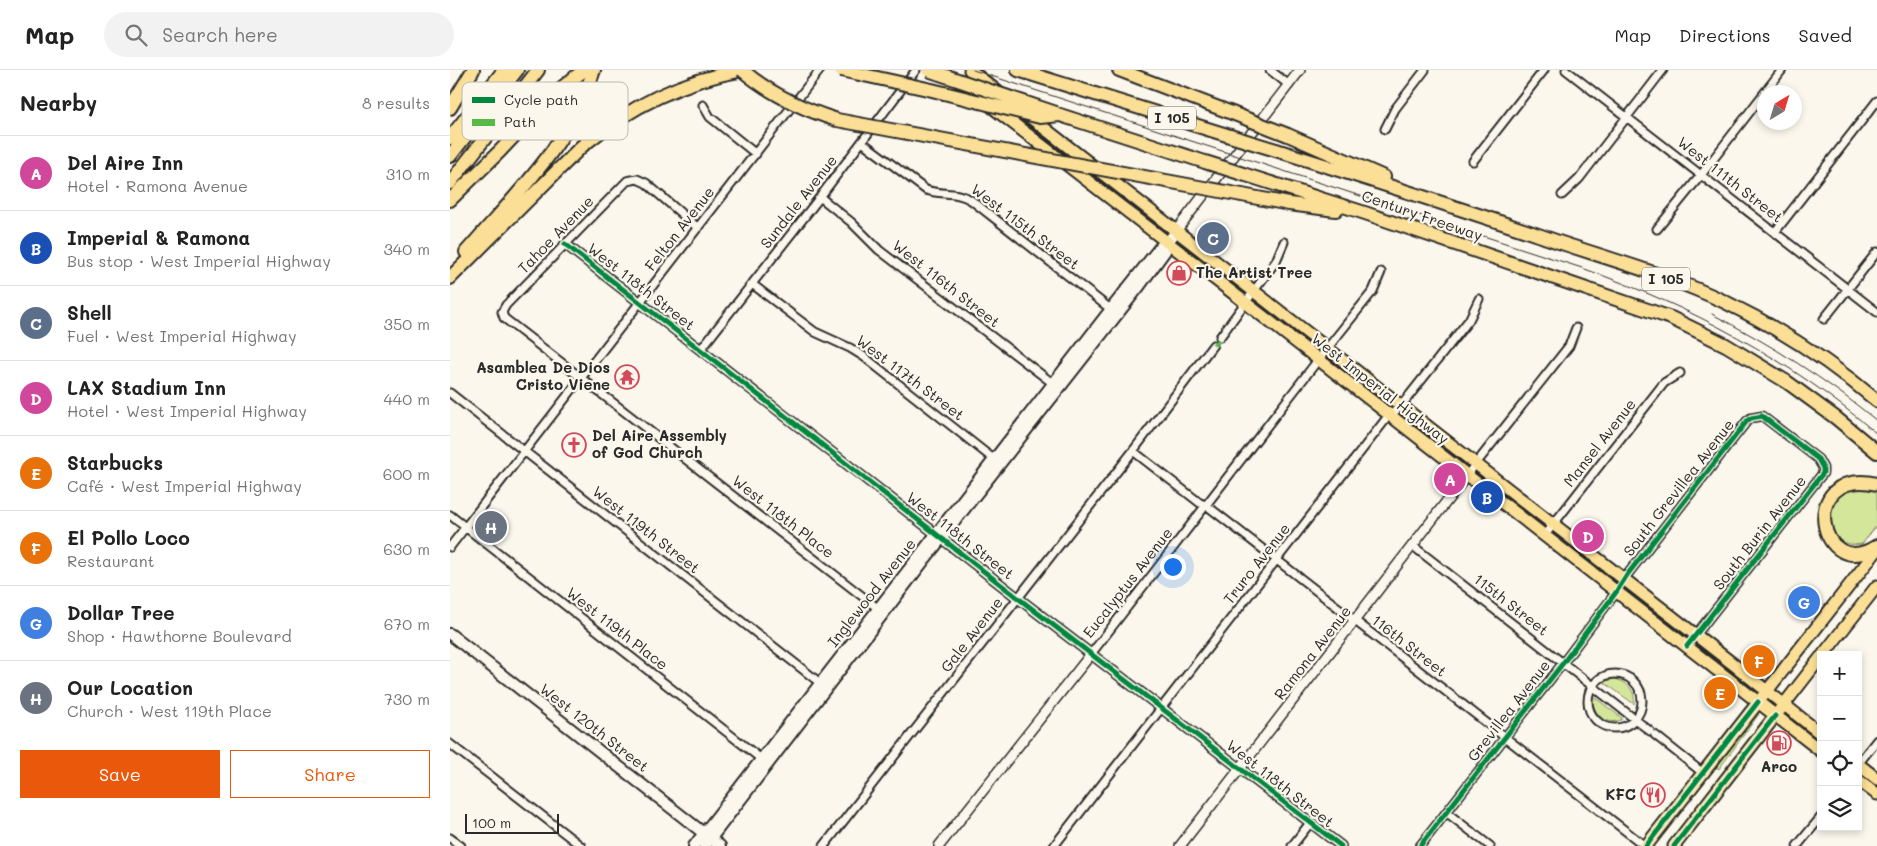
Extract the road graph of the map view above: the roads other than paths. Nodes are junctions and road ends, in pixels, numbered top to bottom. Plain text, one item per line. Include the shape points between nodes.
1 (473, 70) edge
2 (504, 70) edge
3 (517, 70) edge
4 (528, 70) edge
5 (538, 70) edge
6 (584, 70) edge
7 (594, 70) edge
8 (743, 70) edge
9 (820, 70) edge
10 (841, 70) edge
11 (916, 70) edge
12 (928, 70) edge
13 (944, 70) edge
14 (970, 70) edge
15 (1018, 70) edge
16 (1119, 70) edge
17 (1134, 70) edge
18 (1270, 70) edge
19 (1300, 70) edge
20 (1425, 70) edge
21 (1544, 70) edge
22 (1566, 70) edge
23 (1664, 70) edge
24 (1782, 70) edge
25 (466, 82) edge
26 (494, 82) edge
27 (508, 82) edge
28 (519, 82) edge
29 (529, 82) edge
30 (568, 82) edge
31 (589, 82) edge
32 (1289, 85) junction
33 (462, 88) edge
34 (1181, 94) junction
35 (1877, 101) edge
36 (703, 105) dead end
37 (450, 108) edge
38 (628, 113) edge
39 (1060, 115) junction
40 (1626, 118) junction
41 (462, 123) edge
42 (1385, 128) dead end
43 (450, 138) edge
44 (462, 140) edge
45 (473, 140) edge
46 (483, 140) edge
47 (510, 140) edge
48 (560, 140) edge
49 (590, 140) edge
50 (862, 142) junction
51 (756, 154) junction
52 (450, 156) edge
53 (1473, 161) dead end
54 (450, 170) edge
55 (1701, 175) junction
56 (450, 183) edge
57 (1562, 195) dead end
58 (820, 198) junction
59 (1434, 199) junction
60 (450, 200) edge
61 (1365, 213) junction
62 (698, 228) junction
63 (1657, 229) dead end
64 (1176, 231) junction
65 (1775, 232) junction
66 (1168, 242) junction
67 (1284, 242) dead end
68 (565, 244) junction
69 (1877, 252) edge
70 (450, 270) edge
71 (1381, 272) dead end
72 (450, 278) edge
73 (752, 284) junction
74 (1848, 289) junction
75 (1253, 291) junction
76 (1479, 299) dead end
77 (1246, 302) junction
78 (640, 303) junction
79 (1114, 311) junction
80 (502, 312) joint
81 (1877, 312) edge
82 (1824, 319) dead end
83 (1576, 328) dead end
84 (1220, 337) dead end
85 (1213, 345) dead end
86 (701, 349) junction
87 (1327, 349) junction
88 (1318, 360) junction
89 (1680, 373) dead end
90 (582, 378) junction
91 (1056, 386) junction
92 (450, 393) edge
93 (1877, 401) edge
94 (1401, 406) junction
95 (1391, 415) junction
96 (1792, 439) joint
97 (1133, 451) junction
98 (1877, 452) edge
99 (524, 453) junction
100 (997, 462) junction
101 (1475, 464) junction
102 (1467, 475) junction
103 (1877, 484) edge
104 (1206, 505) junction
105 (450, 515) edge
106 (1554, 525) junction
107 (465, 527) junction
108 (1544, 535) junction
109 (939, 537) junction
110 (1413, 546) junction
111 (1877, 546) edge
112 (450, 547) edge
113 (1877, 550) edge
114 (1278, 560) junction
115 (1624, 580) junction
116 (1877, 586) edge
117 (1617, 592) junction
118 (1018, 598) junction
119 (881, 611) junction
120 (1355, 621) junction
121 (450, 634) edge
122 (1695, 635) junction
123 (1687, 646) junction
124 (1826, 651) edge
125 (1091, 654) junction
126 (1817, 662) edge
127 (1563, 663) junction
128 (823, 686) junction
129 (1592, 686) junction
130 (1767, 691) junction
131 (1758, 702) junction
132 (1784, 704) junction
133 (1162, 708) junction
134 (1775, 716) junction
135 (1635, 720) junction
136 (1817, 731) edge
137 (1504, 738) junction
138 (1877, 740) edge
139 (450, 744) edge
140 (1817, 748) edge
141 (1862, 759) edge
142 (764, 761) junction
143 (1862, 767) edge
144 (1240, 768) junction
145 (1703, 773) junction
146 (1877, 779) edge
147 (1862, 783) edge
148 (1877, 794) edge
149 (1446, 812) junction
150 (1817, 821) edge
151 (1310, 823) junction
152 (450, 838) edge
153 (707, 839) edge
154 (461, 846) edge
155 (581, 846) edge
156 (694, 846) edge
157 (720, 846) edge
158 (824, 846) edge
159 (939, 846) edge
160 (1054, 846) edge
161 (1180, 846) edge
162 (1292, 846) edge
163 (1341, 846) edge
164 (1420, 846) edge
165 (1490, 846) edge
166 (1646, 846) edge
167 (1674, 846) edge
168 (1797, 846) edge

1 - 25 highway
2 - 26 highway
3 - 27 highway
4 - 28 highway
5 - 29 highway
6 - 30 highway
7 - 31 highway
8 - 38 highway via 696,81
8 - 61 highway, bridge via 762,86 790,102 837,120 1289,204
9 - 51 street, Felton Avenue
10 - 39 highway, bridge via 1040,117
11 - 50 street, Sundale Avenue
12 - 39 highway, Century Freeway / I 105, bridge
13 - 66 main road, West Imperial Highway
14 - 64 main road, West Imperial Highway
15 - 59 highway, Century Freeway / I 105, bridge
16 - 34 highway
17 - 34 highway
18 - 32 street
19 - 32 street
20 - 42 street via 1394,109
21 - 53 street
22 - 40 street, West 111th Street
23 - 40 street
24 - 55 street
32 - 64 street
33 - 37 highway
34 - 59 highway, bridge via 1288,134
35 - 65 street
36 - 51 street via 710,117
39 - 61 highway, Century Freeway / I 105, bridge
40 - 55 street, West 111th Street
40 - 57 street via 1579,179
41 - 43 highway
44 - 52 highway
45 - 54 highway
46 - 56 highway
47 - 60 highway
48 - 70 highway
49 - 72 highway
50 - 58 street, Sundale Avenue
50 - 79 street, West 115th Street via 926,190 961,195 971,200
51 - 62 street, Felton Avenue
55 - 63 street
55 - 65 street, West 111th Street
58 - 73 street, Sundale Avenue
58 - 91 street, West 116th Street via 879,250
59 - 93 highway, Century Freeway / I 105 via 1683,284 1724,302 1809,350
61 - 98 highway, Century Freeway / I 105 via 1671,318 1726,345 1787,382
62 - 68 street, Tahoe Avenue via 646,183 632,179 622,185
62 - 78 street, Felton Avenue
64 - 66 main road, Inglewood Avenue
64 - 75 main road, West Imperial Highway
65 - 74 street, West 111th Street
66 - 77 main road, West Imperial Highway
66 - 79 main road, Inglewood Avenue via 1165,251
67 - 75 street via 1276,261
68 - 78 street, West 118th Street
68 - 80 street, Tahoe Avenue
69 - 74 street
71 - 87 street, Eucalyptus Avenue via 1374,291
73 - 86 street, Sundale Avenue
73 - 100 street, West 117th Street via 815,332 862,356
74 - 81 street, West 111th Street
74 - 82 street
75 - 77 street
75 - 87 main road, West Imperial Highway
76 - 94 street, Truro Avenue via 1469,320
77 - 84 street
77 - 88 main road, West Imperial Highway
78 - 86 street, West 118th Street
78 - 90 street, Felton Avenue
79 - 91 main road, Inglewood Avenue
80 - 90 street, West 118th Place via 508,322
83 - 101 street via 1568,346
85 - 97 street, Gale Avenue
86 - 109 street, West 118th Street
87 - 88 street, Eucalyptus Avenue
87 - 94 main road, West Imperial Highway
88 - 95 main road, West Imperial Highway
88 - 104 street, Eucalyptus Avenue
89 - 106 street, Mansel Avenue via 1664,384
90 - 99 street, Felton Avenue
90 - 119 street, West 118th Place
91 - 100 main road, Inglewood Avenue
92 - 99 street, West 119th Street
94 - 95 street, Truro Avenue
94 - 101 main road, West Imperial Highway
95 - 102 main road, West Imperial Highway
95 - 114 street, Truro Avenue
96 - 115 street, South Grevillea Avenue via 1762,416 1747,421
96 - 122 street, South Burin Avenue via 1818,459 1822,473
97 - 104 street, 116th Street
97 - 118 street, Gale Avenue
99 - 107 street, Felton Avenue
99 - 128 street, West 119th Street
100 - 109 main road, Inglewood Avenue
101 - 102 street
101 - 106 main road, West Imperial Highway
102 - 108 main road, West Imperial Highway
102 - 110 street, Ramona Avenue
103 - 111 highway via 1865,481 1841,486 1831,494 1825,508 1824,524 1829,540 1841,551 1860,554
104 - 114 street, 116th Street
104 - 125 street, Eucalyptus Avenue
105 - 107 street, West 119th Place
106 - 108 street, Mansel Avenue
106 - 115 main road, West Imperial Highway
107 - 112 street, Felton Avenue
107 - 142 street, West 119th Place
108 - 117 main road, West Imperial Highway
109 - 118 street, West 118th Street
109 - 119 main road, Inglewood Avenue
110 - 120 street, Ramona Avenue
110 - 127 street, 115th Street
113 - 130 main road
114 - 120 street, 116th Street
114 - 133 street, Truro Avenue
115 - 117 street, South Grevillea Avenue
115 - 122 main road, West Imperial Highway
116 - 124 main road
117 - 123 main road, West Imperial Highway
117 - 127 street, Grevillea Avenue
118 - 125 street, West 118th Street
118 - 158 street, Gale Avenue
119 - 128 main road, Inglewood Avenue
120 - 137 street, 116th Street
120 - 144 street, Ramona Avenue
121 - 153 main road, West 120th Street
122 - 123 street, South Burin Avenue
122 - 130 main road, West Imperial Highway
123 - 131 main road, West Imperial Highway
125 - 133 street, West 118th Street
125 - 159 street, Eucalyptus Avenue
126 - 132 main road
127 - 129 street, 115th Street
127 - 137 street, Grevillea Avenue
128 - 142 main road, Inglewood Avenue
129 - 135 street, 115th Street
129 - 135 street via 1588,705 1598,723 1617,729
129 - 135 street via 1608,674 1629,677 1643,699
130 - 131 main road
130 - 132 main road, West Imperial Highway
131 - 134 main road, West Imperial Highway
131 - 145 main road
132 - 134 main road
132 - 136 main road, West Imperial Highway
133 - 144 street, West 118th Street
133 - 160 street, Truro Avenue
134 - 140 main road, West Imperial Highway
134 - 167 main road
135 - 145 street, 115th Street
137 - 149 street, Grevillea Avenue
137 - 166 street, 116th Street
138 - 141 street
139 - 155 street
142 - 153 main road, Inglewood Avenue
143 - 146 main road
144 - 151 street, West 118th Street
144 - 161 street, Ramona Avenue
145 - 166 main road
147 - 148 main road
149 - 164 street, Grevillea Avenue
149 - 165 street
150 - 168 street
151 - 162 street
151 - 163 street, West 118th Street
152 - 154 street
153 - 156 main road, Inglewood Avenue
153 - 157 main road, West 120th Street

